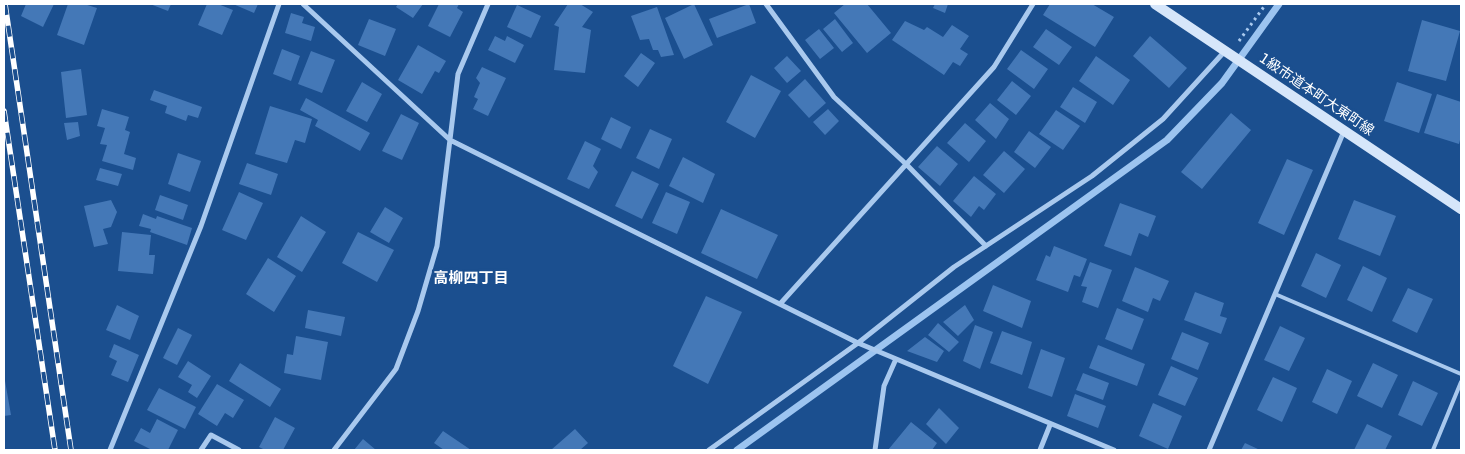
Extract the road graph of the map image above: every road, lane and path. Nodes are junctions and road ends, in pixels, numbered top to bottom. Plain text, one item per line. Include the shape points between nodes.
1 (279, 4) edge
2 (303, 4) edge
3 (488, 4) edge
4 (766, 4) edge
5 (1032, 4) edge
6 (1156, 4) edge
7 (1266, 4) edge
8 (1240, 42) dead end
9 (1225, 51) junction
10 (1344, 130) junction
11 (450, 140) junction
12 (907, 165) junction
13 (1461, 209) edge
14 (986, 246) junction
15 (1275, 294) junction
16 (780, 304) junction
17 (858, 343) junction
18 (896, 359) junction
19 (1461, 374) edge
20 (1461, 382) edge
21 (1050, 424) junction
22 (110, 450) edge
23 (201, 450) edge
24 (239, 450) edge
25 (334, 450) edge
26 (708, 450) edge
27 (875, 450) edge
28 (1040, 450) edge
29 (1114, 450) edge
30 (1209, 450) edge
31 (1433, 450) edge

1 - 22 street via 201,226
2 - 11 street
3 - 11 street via 458,74
4 - 12 street via 834,97
5 - 12 street via 994,67
6 - 9 street, 1級市道本町大東町線
7 - 8 path
9 - 10 street, 1級市道本町大東町線
9 - 14 street via 1162,120 1092,176
10 - 13 street, 1級市道本町大東町線
10 - 15 street
11 - 16 street
11 - 25 street via 437,246 418,311 396,369
12 - 14 street
12 - 16 street
14 - 17 street via 954,267
15 - 19 lane
15 - 30 street
16 - 17 street
17 - 18 street
17 - 26 street
18 - 21 street
18 - 27 street via 884,386
20 - 31 lane
21 - 28 street
21 - 29 street
23 - 24 street via 211,435

